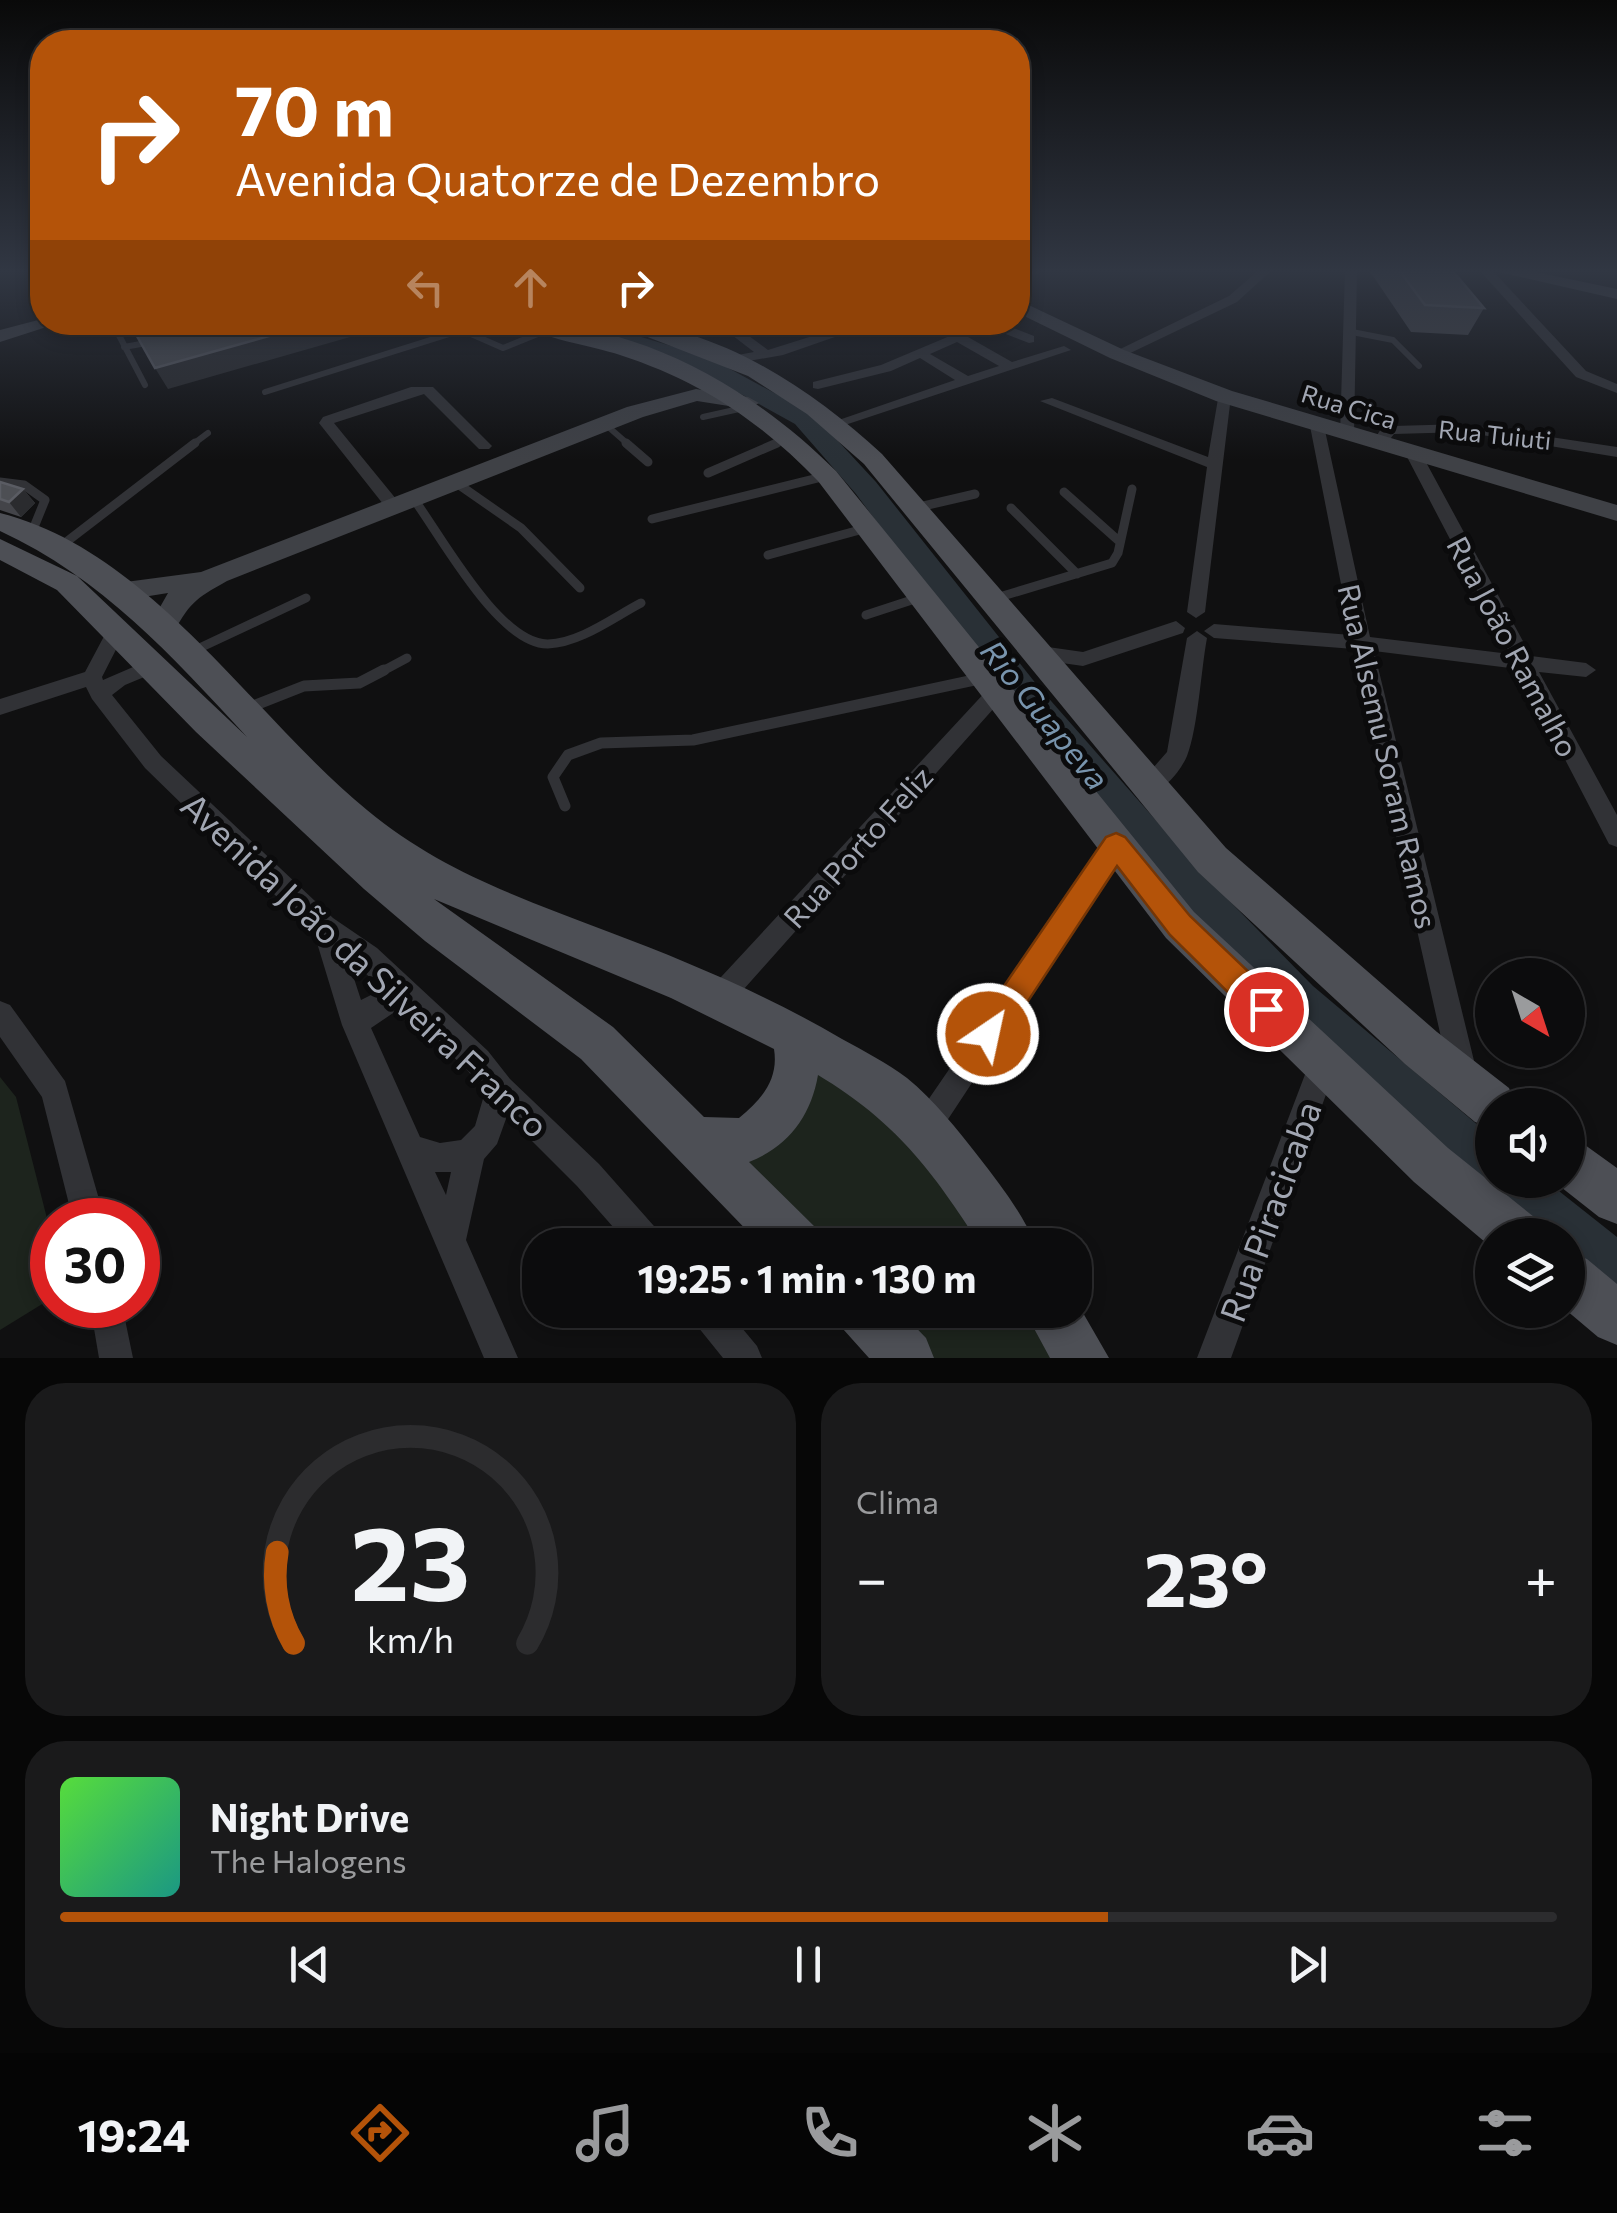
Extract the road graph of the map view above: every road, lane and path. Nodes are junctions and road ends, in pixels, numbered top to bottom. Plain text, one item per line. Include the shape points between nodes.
1 (1074, 333) edge
2 (1160, 333) edge
3 (1352, 333) edge
4 (1359, 333) edge
5 (1543, 333) edge
6 (118, 335) edge
7 (446, 335) edge
8 (480, 335) edge
9 (523, 335) edge
10 (594, 335) edge
11 (642, 335) edge
12 (675, 335) edge
13 (731, 335) edge
14 (836, 335) edge
15 (963, 335) edge
16 (1018, 335) edge
17 (958, 337) junction
18 (1028, 339) dead end
19 (158, 340) edge
20 (661, 346) junction
21 (124, 347) junction
22 (1064, 350) dead end
23 (920, 352) junction
24 (1117, 354) junction
25 (1419, 366) dead end
26 (1010, 367) junction
27 (760, 375) junction
28 (966, 380) junction
29 (144, 385) dead end
30 (818, 385) dead end
31 (1617, 389) edge
32 (265, 392) dead end
33 (1224, 396) junction
34 (1048, 400) dead end
35 (634, 412) junction
36 (703, 417) dead end
37 (837, 423) junction
38 (604, 424) junction
39 (1317, 426) junction
40 (208, 433) dead end
41 (1347, 435) junction
42 (791, 437) junction
43 (1379, 444) junction
44 (484, 446) dead end
45 (1617, 452) edge
46 (1413, 454) junction
47 (648, 462) dead end
48 (1215, 465) junction
49 (708, 473) dead end
50 (827, 476) junction
51 (454, 481) junction
52 (0, 482) edge
53 (1132, 489) dead end
54 (1064, 492) dead end
55 (975, 494) dead end
56 (403, 502) junction
57 (914, 508) junction
58 (1011, 508) dead end
59 (1617, 513) edge
60 (652, 519) dead end
61 (868, 528) junction
62 (31, 533) edge
63 (1120, 542) junction
64 (0, 548) edge
65 (768, 554) dead end
66 (218, 574) junction
67 (1077, 574) junction
68 (580, 588) dead end
69 (118, 592) junction
70 (922, 596) junction
71 (306, 598) dead end
72 (990, 600) junction
73 (641, 604) dead end
74 (1196, 612) junction
75 (866, 615) dead end
76 (1176, 628) junction
77 (117, 630) junction
78 (1205, 634) junction
79 (1362, 642) junction
80 (167, 650) junction
81 (1034, 652) junction
82 (407, 658) dead end
83 (1083, 659) junction
84 (1524, 663) junction
85 (1586, 670) dead end
86 (96, 686) junction
87 (991, 686) junction
88 (1070, 694) junction
89 (0, 707) edge
90 (242, 710) junction
91 (1149, 785) junction
92 (565, 806) dead end
93 (1617, 838) edge
94 (1116, 845) junction
95 (324, 926) junction
96 (544, 927) junction
97 (506, 973) junction
98 (406, 993) junction
99 (718, 999) junction
100 (0, 1014) edge
101 (356, 1025) junction
102 (794, 1034) junction
103 (1323, 1064) junction
104 (1466, 1085) junction
105 (500, 1089) junction
106 (1475, 1092) edge
107 (925, 1129) junction
108 (683, 1131) junction
109 (409, 1148) junction
110 (471, 1152) junction
111 (1585, 1175) edge
112 (83, 1198) edge
113 (1617, 1200) edge
114 (1495, 1218) edge
115 (635, 1228) edge
116 (780, 1228) edge
117 (998, 1228) edge
118 (451, 1238) junction
119 (1585, 1292) edge
120 (1617, 1318) edge
121 (110, 1328) edge
122 (721, 1328) edge
123 (878, 1328) edge
124 (1062, 1328) edge
125 (116, 1358) edge
126 (501, 1358) edge
127 (745, 1358) edge
128 (906, 1358) edge
129 (1081, 1358) edge
130 (1214, 1358) edge

1 - 24 street, Rua Cica
2 - 24 street
3 - 41 street
4 - 25 lane via 1393,340
5 - 31 street via 1581,374
6 - 21 lane
7 - 32 lane
8 - 9 lane via 502,347
10 - 20 main road
11 - 20 main road
12 - 20 street
13 - 27 street
14 - 27 street
15 - 17 street
16 - 18 street
17 - 23 street
17 - 26 street
19 - 21 lane
20 - 27 main road via 706,377
20 - 35 street via 676,383
21 - 29 lane
22 - 26 street
23 - 28 street
23 - 30 street
24 - 33 street, Rua Cica
26 - 28 street
27 - 35 street
27 - 36 lane
27 - 37 main road
27 - 42 main road
28 - 37 street
33 - 39 street, Rua Cica
33 - 48 street
34 - 48 street
35 - 38 street
37 - 57 main road
38 - 47 lane
38 - 51 street
39 - 41 street, Rua Cica
39 - 79 street, Rua Alsemu Soram Ramos
40 - 62 lane
41 - 43 street, Rua Cica
42 - 49 lane
42 - 50 main road
43 - 45 street, Rua Tuiuti via 1393,430 1464,428
43 - 46 street, Rua Cica
44 - 56 street via 428,390 326,421
46 - 59 street, Rua Cica
46 - 84 street, Rua João Ramalho
48 - 74 street
50 - 60 lane
50 - 61 main road
51 - 56 street
51 - 68 lane via 521,528
52 - 62 lane via 37,491 44,500
53 - 63 lane
54 - 63 lane
55 - 57 lane
56 - 66 street
56 - 73 lane via 526,641 557,641
57 - 72 main road
58 - 67 lane
61 - 65 lane
61 - 70 main road
62 - 69 main road
63 - 67 lane via 1112,563
64 - 77 main road via 67,583
66 - 69 street
66 - 80 street via 165,613
67 - 72 lane
69 - 80 main road
70 - 75 lane
70 - 87 main road
71 - 80 lane
72 - 81 main road
74 - 76 street via 1176,614
74 - 78 street via 1210,620
76 - 78 street
76 - 83 street
77 - 80 main road
77 - 86 street
78 - 79 street
78 - 91 street via 1177,754
79 - 84 street
79 - 104 street, Rua Alsemu Soram Ramos
80 - 86 street
80 - 90 main road
80 - 97 main road via 208,723 378,878
81 - 83 street
81 - 88 main road
82 - 90 lane via 359,683 304,686
83 - 88 street
84 - 85 street
84 - 93 street, Rua João Ramalho
86 - 89 street
86 - 95 street, Avenida João da Silveira Franco via 153,762
87 - 92 lane via 692,740 601,743 568,755 553,777
87 - 94 main road
87 - 99 street, Rua Porto Feliz
88 - 91 main road
90 - 96 main road via 354,822 402,859
91 - 104 main road via 1212,860
94 - 103 main road via 1180,925
94 - 107 street
95 - 98 street, Avenida João da Silveira Franco
95 - 101 street
96 - 97 main road via 518,947
96 - 99 main road
97 - 108 main road via 597,1044
98 - 101 street via 366,1011
98 - 105 street, Avenida João da Silveira Franco
99 - 102 main road
100 - 112 street via 55,1091
101 - 109 street
102 - 107 main road via 890,1094
102 - 108 main road via 796,1082 770,1125 725,1145 700,1143
103 - 114 main road
103 - 130 street, Rua Piracicaba
104 - 106 main road
105 - 110 street via 488,1134
105 - 115 street, Avenida João da Silveira Franco
107 - 117 main road
108 - 116 main road
109 - 110 street via 453,1160
109 - 118 street
110 - 118 street
111 - 113 main road
118 - 126 street
119 - 120 main road
121 - 125 street
122 - 127 street
123 - 128 main road
124 - 129 main road

